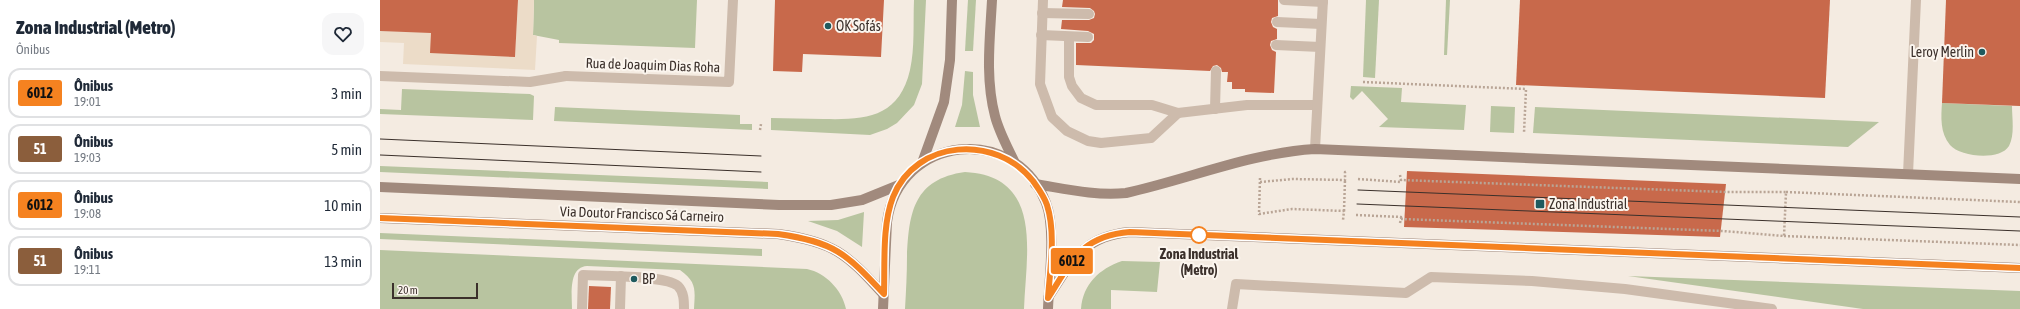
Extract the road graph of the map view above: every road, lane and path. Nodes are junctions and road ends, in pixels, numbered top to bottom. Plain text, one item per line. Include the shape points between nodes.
1 (733, 0) edge
2 (952, 0) edge
3 (992, 0) edge
4 (1043, 0) edge
5 (1284, 0) edge
6 (1916, 0) edge
7 (1323, 1) edge
8 (1042, 13) junction
9 (1089, 14) dead end
10 (1277, 22) dead end
11 (1321, 24) junction
12 (1041, 35) junction
13 (1069, 36) junction
14 (1088, 37) dead end
15 (1276, 45) dead end
16 (1320, 47) junction
17 (1216, 71) dead end
18 (380, 76) edge
19 (1363, 82) dead end
20 (1317, 105) junction
21 (1214, 109) junction
22 (1178, 113) junction
23 (760, 124) dead end
24 (760, 130) dead end
25 (1524, 133) dead end
26 (1315, 149) junction
27 (922, 162) junction
28 (1015, 164) junction
29 (1350, 172) dead end
30 (1260, 173) dead end
31 (1396, 174) dead end
32 (1908, 174) junction
33 (1358, 179) dead end
34 (2020, 179) edge
35 (1345, 180) junction
36 (1401, 180) junction
37 (1260, 182) junction
38 (1035, 184) junction
39 (899, 185) junction
40 (380, 187) edge
41 (1786, 192) junction
42 (2020, 202) edge
43 (1344, 211) junction
44 (1356, 215) dead end
45 (380, 218) edge
46 (1401, 219) junction
47 (1349, 221) dead end
48 (1394, 222) dead end
49 (1784, 236) junction
50 (2020, 245) edge
51 (2020, 268) edge
52 (621, 276) junction
53 (884, 294) junction
54 (1048, 298) junction
55 (582, 309) edge
56 (620, 309) edge
57 (684, 309) edge
58 (883, 309) edge
59 (1048, 309) edge
60 (1232, 309) edge
61 (1772, 309) edge

1 - 18 street, Rua de Joaquim Dias Roha via 729,82 566,76 530,82
2 - 27 main road via 950,60 944,102
3 - 28 main road via 989,81 991,97 995,117
4 - 8 street
5 - 7 street
6 - 32 street
7 - 11 street
8 - 9 street
8 - 12 street
10 - 11 street
11 - 16 street
12 - 13 street
12 - 22 street via 1042,95 1052,117 1072,134 1101,143 1151,138
13 - 14 street
13 - 22 street via 1069,77 1075,92 1081,98 1096,105 1152,105
15 - 16 street
16 - 20 street
17 - 21 street
19 - 25 path via 1526,89
20 - 21 street via 1247,105
20 - 26 street
21 - 22 street
23 - 24 path
26 - 32 main road
26 - 38 main road via 1261,157 1126,193 1088,194
27 - 28 main road via 941,153 973,149 998,154
27 - 39 main road
28 - 38 main road via 1026,172
29 - 35 path via 1345,172
30 - 37 path
31 - 36 path via 1401,175
32 - 34 main road
33 - 36 path
35 - 37 path via 1293,179
35 - 43 path
36 - 41 path
37 - 43 path via 1259,214 1292,209
38 - 54 main road via 1047,204 1050,220
39 - 40 main road, Via Doutor Francisco Sá Carneiro via 862,200 830,204 771,204
39 - 53 main road via 888,209
41 - 42 path
41 - 49 path
43 - 47 path via 1344,221
44 - 46 path via 1401,216
45 - 53 main road, Via Doutor Francisco Sá Carneiro via 778,234 805,238 846,255
46 - 48 path via 1401,223
46 - 49 path via 1723,231
49 - 50 path
51 - 54 main road via 1130,232 1114,233 1089,243 1076,255
52 - 55 street via 584,275
52 - 56 street
52 - 57 street via 671,282 682,292
53 - 58 main road
54 - 59 main road
60 - 61 street via 1236,284 1406,293 1431,277 1532,281 1625,289

